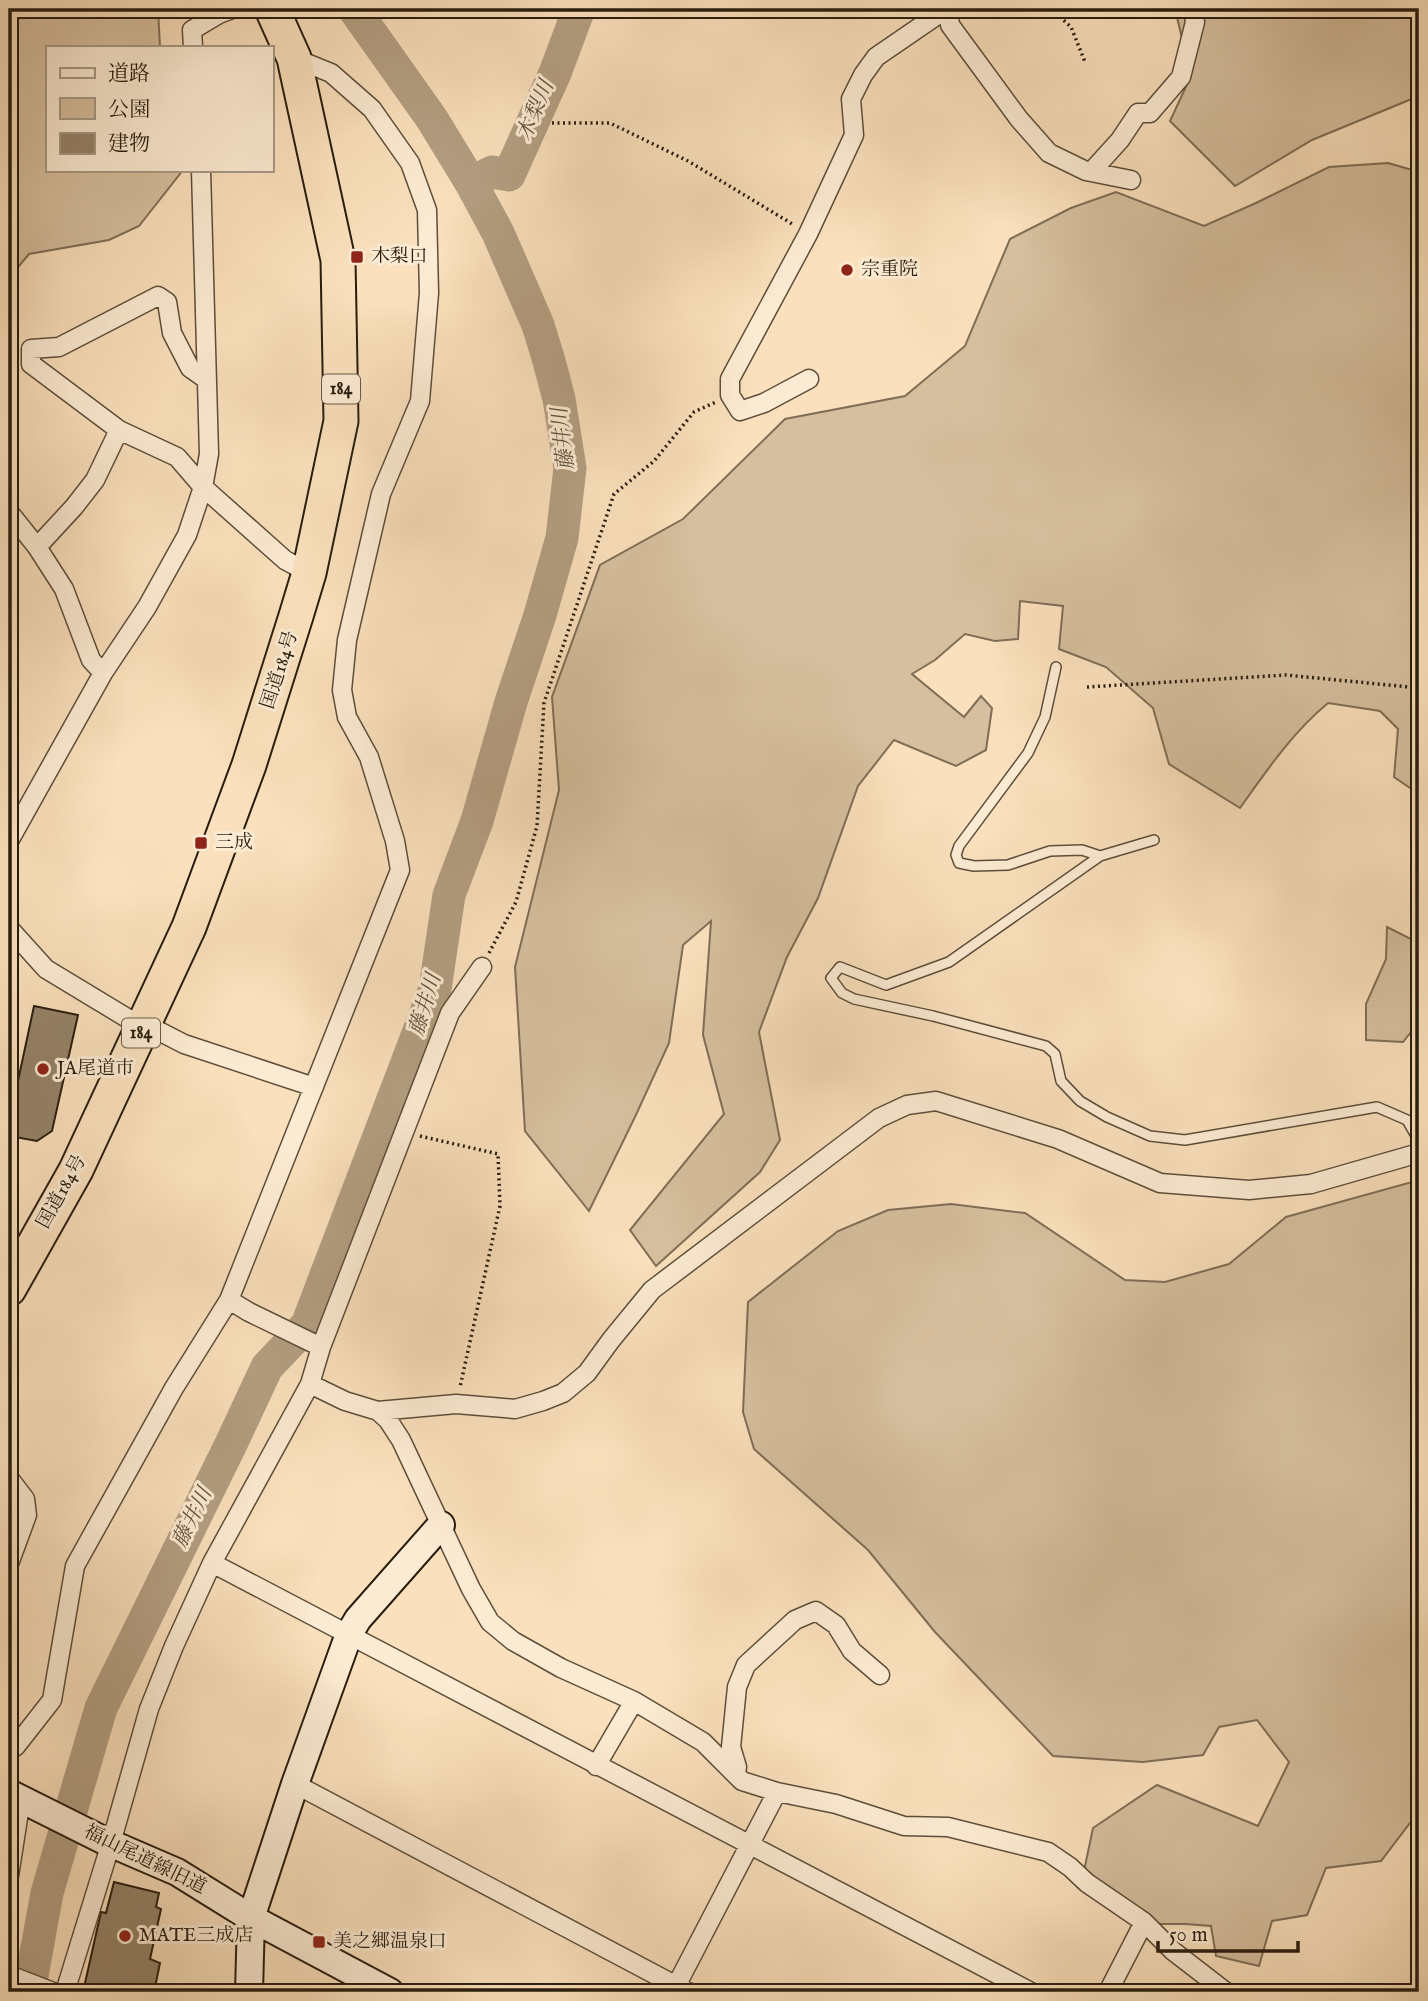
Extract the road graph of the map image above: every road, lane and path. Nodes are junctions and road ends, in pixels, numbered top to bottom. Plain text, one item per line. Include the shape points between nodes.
1 (232, 9) edge
2 (272, 9) edge
3 (947, 9) edge
4 (1039, 9) edge
5 (1193, 9) edge
6 (193, 46) edge
7 (294, 58) junction
8 (1085, 62) dead end
9 (552, 123) dead end
10 (201, 172) edge
11 (1091, 172) junction
12 (1132, 180) dead end
13 (808, 234) junction
14 (809, 379) dead end
15 (207, 380) junction
16 (730, 395) junction
17 (119, 430) junction
18 (203, 488) junction
19 (9, 512) edge
20 (37, 547) junction
21 (309, 573) junction
22 (1056, 667) dead end
23 (103, 673) junction
24 (1087, 687) dead end
25 (1419, 688) edge
26 (1154, 840) dead end
27 (9, 841) edge
28 (1100, 856) junction
29 (9, 928) edge
30 (482, 967) joint
31 (145, 1024) junction
32 (314, 1087) junction
33 (404, 1132) junction
34 (1419, 1141) edge
35 (1419, 1153) edge
36 (9, 1289) edge
37 (229, 1300) junction
38 (317, 1345) junction
39 (310, 1384) junction
40 (456, 1404) junction
41 (378, 1411) junction
42 (9, 1478) edge
43 (441, 1525) junction
44 (212, 1563) junction
45 (9, 1564) edge
46 (349, 1634) junction
47 (880, 1675) dead end
48 (634, 1701) junction
49 (9, 1751) edge
50 (596, 1766) junction
51 (735, 1774) junction
52 (295, 1784) junction
53 (776, 1792) junction
54 (22, 1799) edge
55 (108, 1842) junction
56 (750, 1845) junction
57 (9, 1876) edge
58 (251, 1918) junction
59 (1144, 1922) junction
60 (9, 1975) edge
61 (679, 1990) edge
62 (53, 1992) edge
63 (65, 1992) edge
64 (249, 1992) edge
65 (390, 1992) edge
66 (1031, 1992) edge
67 (1108, 1992) edge
68 (1226, 1992) edge

1 - 6 street via 192,30
2 - 7 highway, 国道184号 / 184
3 - 11 street via 950,25 1049,153
3 - 13 street via 876,57 863,75 851,99 854,135
4 - 8 path via 1071,27
5 - 11 street via 1195,22 1181,77 1150,113 1138,113
7 - 21 highway, 国道184号 / 184 via 338,260 341,421
7 - 32 street via 331,73 372,109 410,163 426,210 429,293 420,401 381,494 347,639 342,690 347,717 369,757 400,870
9 - 13 path via 610,123 688,161
10 - 15 street
11 - 12 street
13 - 16 street via 730,379
14 - 16 street via 740,411
15 - 17 street via 190,368 173,334 167,302 158,296 59,347 31,349 31,364
15 - 18 street via 209,454
16 - 30 path via 694,412 654,461 614,494 544,703 537,826 516,902
17 - 18 street via 177,457
17 - 20 street via 95,480
18 - 21 street via 285,559
18 - 23 street via 187,535
19 - 20 street
20 - 23 street via 64,589 91,660
21 - 31 highway, 国道184号 / 184 via 249,765 189,927
22 - 28 lane via 1045,717 1028,753 956,855 959,863 974,866 1008,865 1050,851 1082,850
23 - 27 street
24 - 25 path via 1286,675
26 - 28 lane
28 - 34 lane via 949,962 886,985 840,967 831,978 842,993 854,999 1046,1046 1055,1054 1061,1081 1080,1101 1150,1136 1185,1140 1377,1107 1406,1120
29 - 31 street via 46,969
30 - 33 street via 450,1013
31 - 32 street via 184,1045
31 - 36 highway, 国道184号 / 184 via 76,1170
32 - 37 street
33 - 38 street
33 - 40 path via 498,1154 500,1206
35 - 40 street via 1311,1184 1249,1190 1160,1183 1058,1139 936,1101 907,1105 879,1118 652,1290 587,1373 563,1393 515,1409
37 - 38 street
37 - 49 street via 174,1388 75,1566 52,1700
38 - 39 street
39 - 41 street
39 - 44 street
40 - 41 street
41 - 43 street via 401,1440
42 - 45 street via 25,1499 27,1515
43 - 46 street
43 - 48 street via 490,1622 561,1668
44 - 46 street
44 - 55 street via 149,1709
46 - 50 street
46 - 52 street
47 - 51 street via 852,1651 836,1625 816,1611 795,1620 746,1665 737,1687 731,1747
48 - 50 street
48 - 51 street via 703,1742
50 - 56 street
51 - 53 street via 742,1781
52 - 58 street
52 - 61 street
53 - 56 street
53 - 59 street via 836,1804 904,1826 948,1827 1048,1852
54 - 55 street, 福山尾道線旧道
54 - 57 street
55 - 58 street, 福山尾道線旧道 via 177,1872
55 - 63 street
56 - 61 street
56 - 66 street
58 - 64 street
58 - 65 street, 福山尾道線旧道
59 - 67 street
59 - 68 street
60 - 62 street

